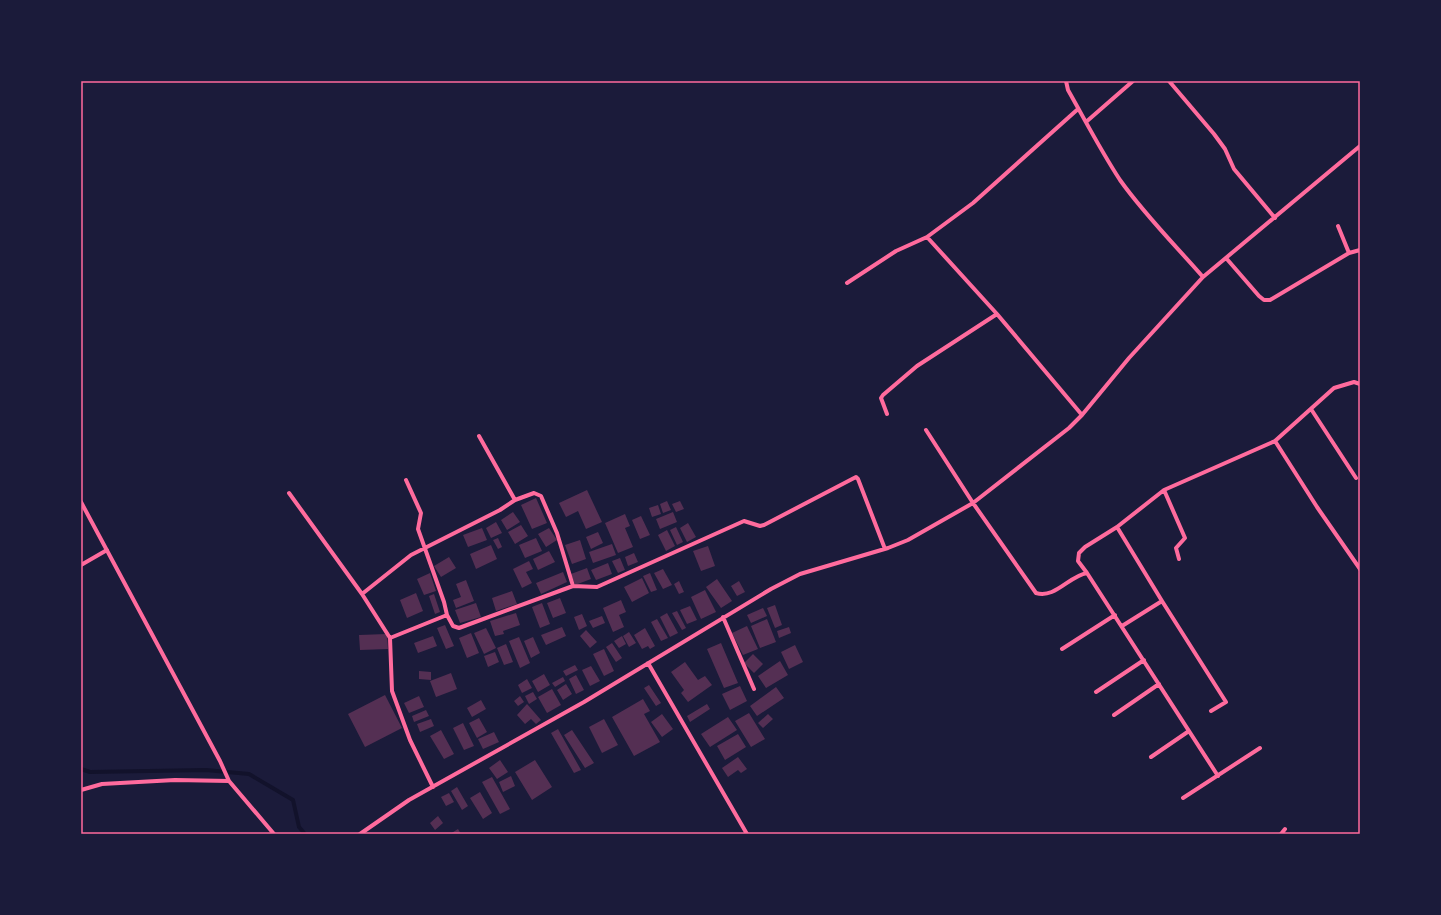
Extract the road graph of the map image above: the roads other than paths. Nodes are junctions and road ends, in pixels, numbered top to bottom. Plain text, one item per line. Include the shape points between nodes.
1 (1066, 81) edge
2 (1133, 81) edge
3 (1169, 81) edge
4 (1078, 109) junction
5 (1086, 122) junction
6 (1360, 146) edge
7 (1275, 218) junction
8 (1338, 226) dead end
9 (927, 237) junction
10 (1360, 250) edge
11 (1349, 253) junction
12 (1226, 258) junction
13 (1203, 277) junction
14 (847, 283) dead end
15 (997, 314) junction
16 (1360, 384) edge
17 (1311, 409) junction
18 (887, 414) dead end
19 (1082, 415) junction
20 (926, 430) dead end
21 (479, 436) dead end
22 (1275, 441) junction
23 (1356, 478) dead end
24 (406, 480) dead end
25 (1164, 490) junction
26 (289, 493) dead end
27 (515, 500) junction
28 (81, 502) edge
29 (973, 503) junction
30 (1117, 527) junction
31 (424, 547) junction
32 (885, 549) junction
33 (107, 550) junction
34 (1178, 559) dead end
35 (81, 565) edge
36 (1360, 568) edge
37 (1087, 573) junction
38 (573, 586) junction
39 (362, 594) junction
40 (1162, 601) junction
41 (447, 615) junction
42 (1115, 615) junction
43 (723, 617) junction
44 (1122, 626) junction
45 (390, 638) junction
46 (1062, 649) dead end
47 (1144, 660) junction
48 (648, 663) junction
49 (1159, 684) junction
50 (754, 689) dead end
51 (1096, 692) dead end
52 (1211, 710) dead end
53 (1114, 715) dead end
54 (1189, 731) junction
55 (1260, 748) dead end
56 (1151, 757) dead end
57 (1218, 776) junction
58 (229, 780) junction
59 (433, 787) junction
60 (81, 790) edge
61 (1183, 798) dead end
62 (1285, 829) dead end
63 (274, 834) edge
64 (360, 834) edge
65 (747, 834) edge
66 (1281, 834) edge

1 - 4 street
2 - 5 street
3 - 7 street via 1214,134 1225,149 1234,169
4 - 5 street
4 - 9 street via 972,203
5 - 13 street via 1121,181
6 - 7 street
7 - 12 street
8 - 11 street
9 - 14 street via 896,251
9 - 15 street
10 - 11 street
11 - 12 street via 1270,300 1264,300 1259,296
12 - 13 street
13 - 19 street via 1129,358
15 - 18 street via 917,366 883,395 881,398
15 - 19 street
16 - 17 street via 1354,382 1334,388
17 - 22 street
17 - 23 street
19 - 29 street
20 - 29 street
21 - 27 street
22 - 25 street
22 - 36 street
24 - 31 street via 421,513 418,529
25 - 30 street
25 - 34 street via 1185,538 1176,548
26 - 39 street
27 - 31 street via 500,510
27 - 38 street via 534,493 541,496 557,533
28 - 33 street
29 - 32 street via 908,540
29 - 37 street via 1036,593 1048,594
30 - 37 street via 1079,553 1078,561
30 - 40 street
31 - 39 street via 397,564
31 - 41 street
32 - 38 street via 856,477 764,525 744,521 597,586
32 - 43 street via 800,574
33 - 35 street
33 - 58 street
37 - 42 street
38 - 41 street via 459,628 453,626
39 - 45 street
40 - 44 street
40 - 52 street via 1226,702
41 - 45 street
42 - 44 street
42 - 46 street
43 - 48 street
43 - 50 street
44 - 47 street
45 - 59 street via 394,698 410,740
47 - 49 street
47 - 51 street
48 - 59 street
48 - 65 street
49 - 53 street
49 - 54 street
54 - 56 street
54 - 57 street
55 - 57 street
57 - 61 street
58 - 60 street via 102,784
58 - 63 street
59 - 64 street via 409,800
62 - 66 street

